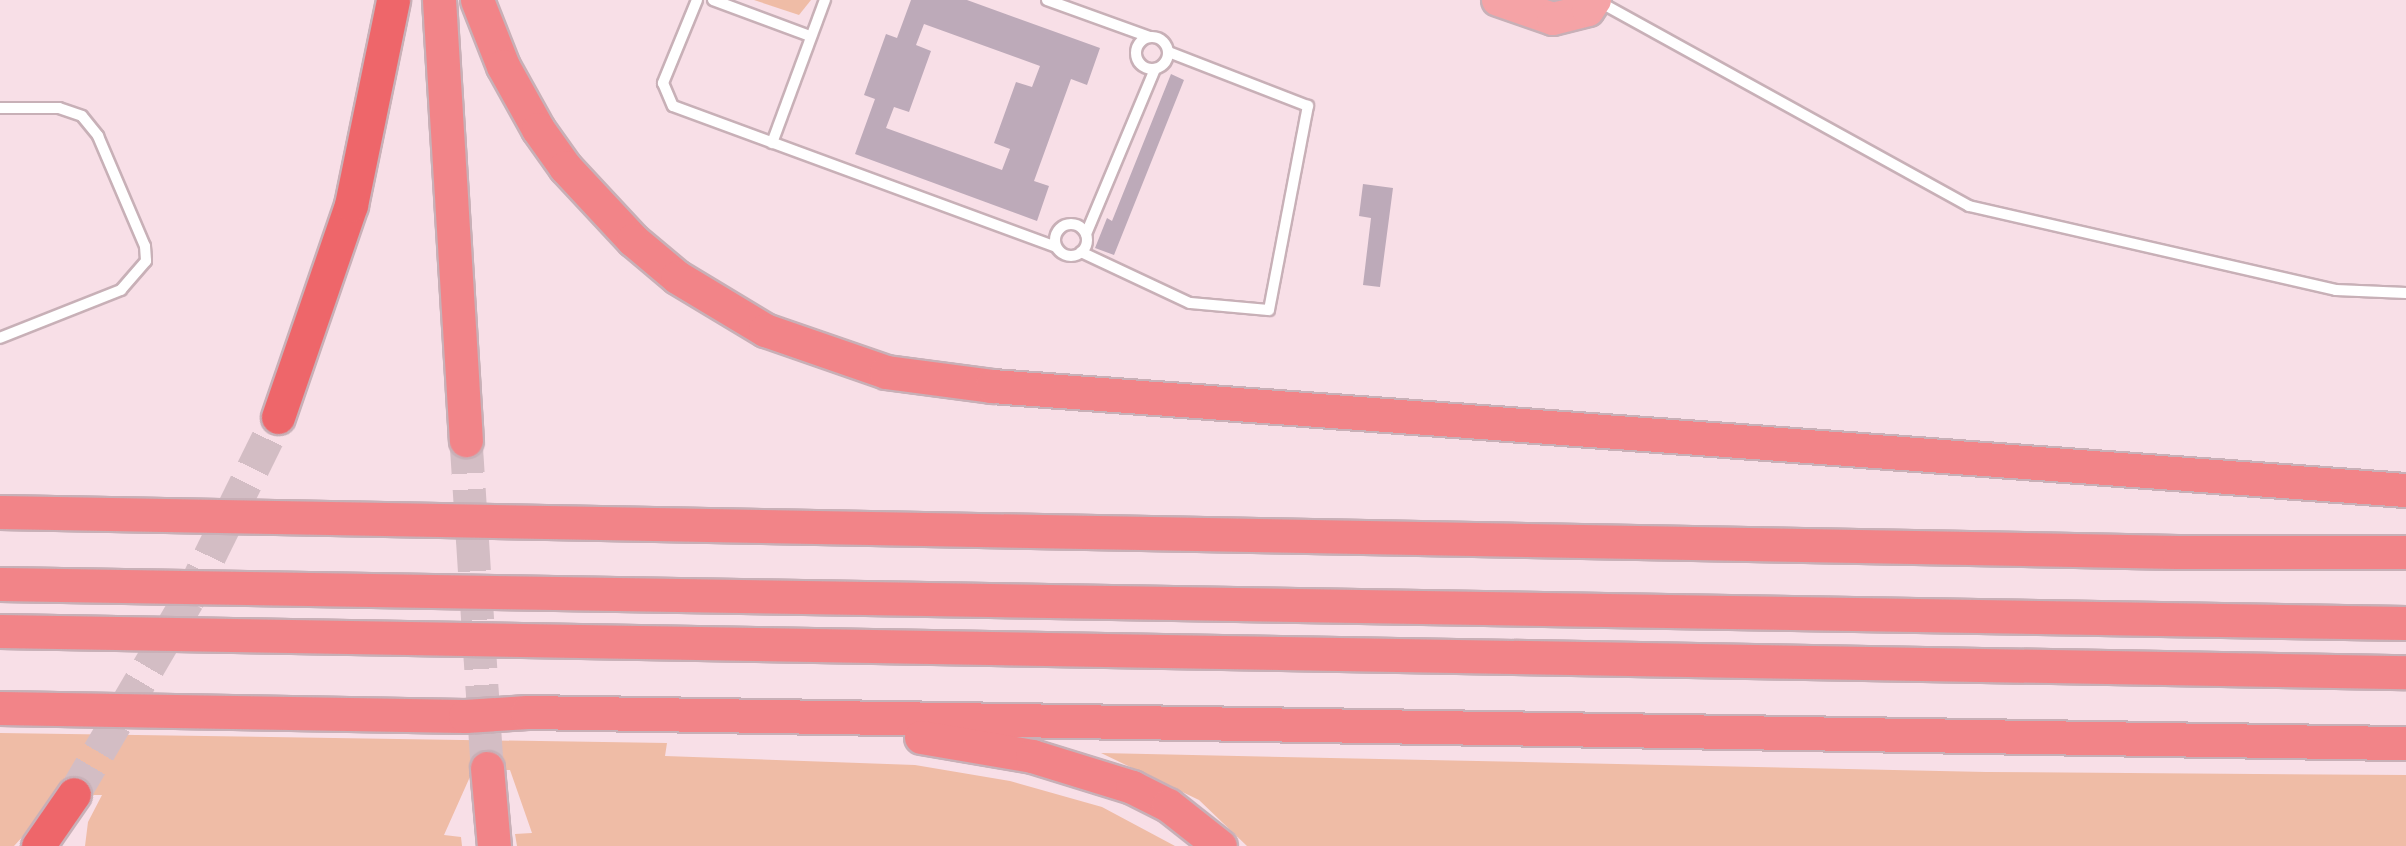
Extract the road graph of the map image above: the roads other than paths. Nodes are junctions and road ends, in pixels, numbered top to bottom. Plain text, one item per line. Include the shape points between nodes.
1 (393, 0) edge
2 (439, 0) edge
3 (477, 0) edge
4 (697, 0) edge
5 (713, 0) edge
6 (825, 0) edge
7 (1047, 0) edge
8 (1498, 0) edge
9 (1595, 0) edge
10 (810, 36) junction
11 (1150, 37) junction
12 (1168, 52) junction
13 (1155, 69) junction
14 (0, 108) edge
15 (772, 143) junction
16 (1086, 234) junction
17 (1056, 247) junction
18 (1082, 252) junction
19 (2406, 293) edge
20 (0, 338) edge
21 (278, 417) tunnel mouth
22 (466, 440) tunnel mouth
23 (2406, 490) edge
24 (0, 512) edge
25 (2406, 552) edge
26 (0, 584) edge
27 (2406, 623) edge
28 (0, 631) edge
29 (2406, 672) edge
30 (0, 708) edge
31 (465, 716) junction
32 (2406, 743) edge
33 (487, 768) tunnel mouth
34 (74, 794) tunnel mouth
35 (38, 846) edge
36 (494, 846) edge
37 (1220, 846) edge

1 - 21 highway via 351,205
2 - 22 highway
3 - 23 highway via 503,66 538,129 565,167 633,240 677,277 765,330 886,372 992,386
4 - 15 lane via 663,83 665,95 681,111
5 - 10 lane
6 - 10 lane
7 - 11 lane
8 - 9 main road via 1553,18 1580,14
9 - 19 lane via 1969,206 2336,290
10 - 15 lane
11 - 12 lane via 1164,42
11 - 13 lane via 1137,47 1136,58 1142,66
12 - 13 lane via 1166,62
12 - 18 lane via 1308,106 1269,310 1190,303
13 - 16 lane
14 - 20 lane via 59,108 82,116 98,136 146,246 146,261 121,290
15 - 17 lane
16 - 17 lane via 1079,225 1063,225 1056,233
16 - 18 lane
17 - 18 lane via 1066,255
24 - 25 highway via 2166,552
26 - 27 highway
28 - 29 highway
30 - 31 highway
31 - 32 highway via 549,712
31 - 37 highway via 500,724 887,734 978,745 1032,756 1132,787 1168,805
33 - 36 highway
34 - 35 highway

